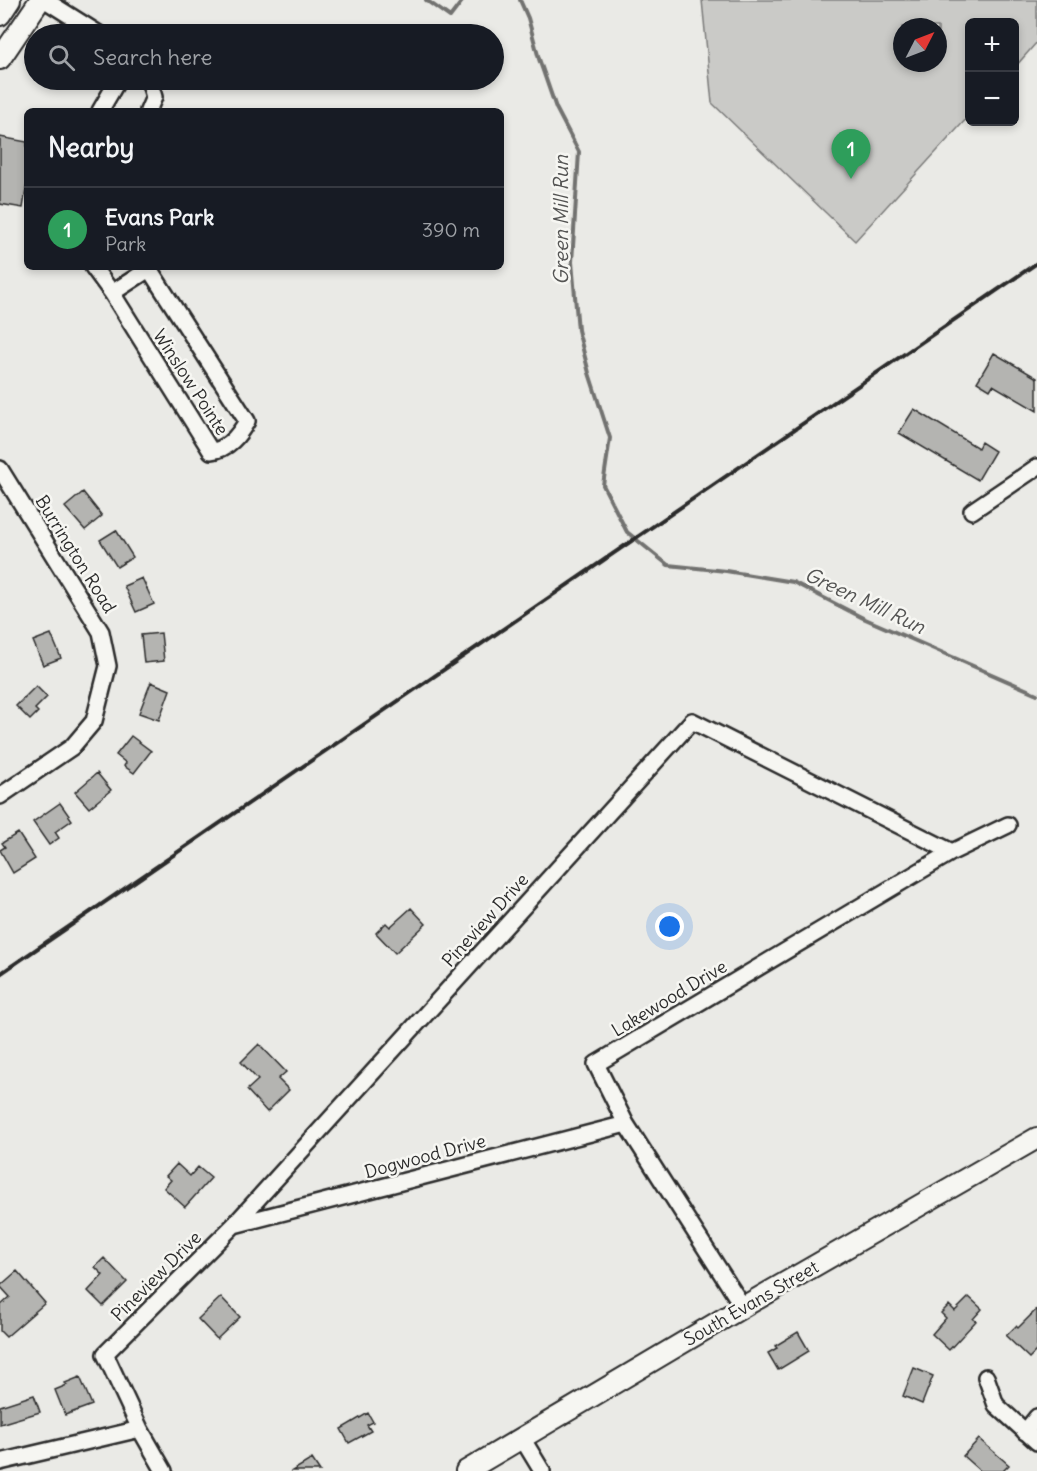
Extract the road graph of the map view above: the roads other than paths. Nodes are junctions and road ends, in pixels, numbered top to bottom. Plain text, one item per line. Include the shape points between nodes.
1 (10, 0) edge
2 (40, 0) edge
3 (45, 0) edge
4 (0, 15) edge
5 (83, 24) edge
6 (0, 58) edge
7 (112, 90) edge
8 (152, 90) edge
9 (102, 108) edge
10 (149, 108) edge
11 (95, 270) edge
12 (146, 270) edge
13 (150, 270) edge
14 (111, 293) junction
15 (1037, 467) edge
16 (3, 479) edge
17 (972, 511) dead end
18 (0, 796) edge
19 (1008, 825) dead end
20 (952, 852) junction
21 (626, 1124) junction
22 (1037, 1138) edge
23 (234, 1225) junction
24 (743, 1307) junction
25 (986, 1377) dead end
26 (1037, 1417) edge
27 (140, 1429) junction
28 (1024, 1432) junction
29 (522, 1438) junction
30 (1037, 1442) edge
31 (0, 1462) edge
32 (164, 1471) edge
33 (466, 1471) edge
34 (542, 1471) edge

1 - 4 main road
2 - 6 main road
3 - 5 street
7 - 9 street
8 - 10 street via 154,98
11 - 14 street, Winslow Pointe
12 - 14 street, Winslow Pointe
13 - 14 street, Winslow Pointe via 247,421 220,450 211,451
15 - 17 street
16 - 18 street, Burrington Road via 101,632 108,666 94,722 72,747
19 - 20 street, Lakewood Drive
20 - 21 street, Lakewood Drive via 596,1064
20 - 23 street, Pineview Drive via 692,721
21 - 23 street, Dogwood Drive
21 - 24 street, Lakewood Drive
22 - 24 main road, South Evans Street
23 - 27 street, Pineview Drive via 105,1354
24 - 29 main road, South Evans Street
25 - 28 street via 996,1405
26 - 28 street
27 - 31 street
27 - 32 street
28 - 30 street
29 - 33 main road, South Evans Street
29 - 34 street

